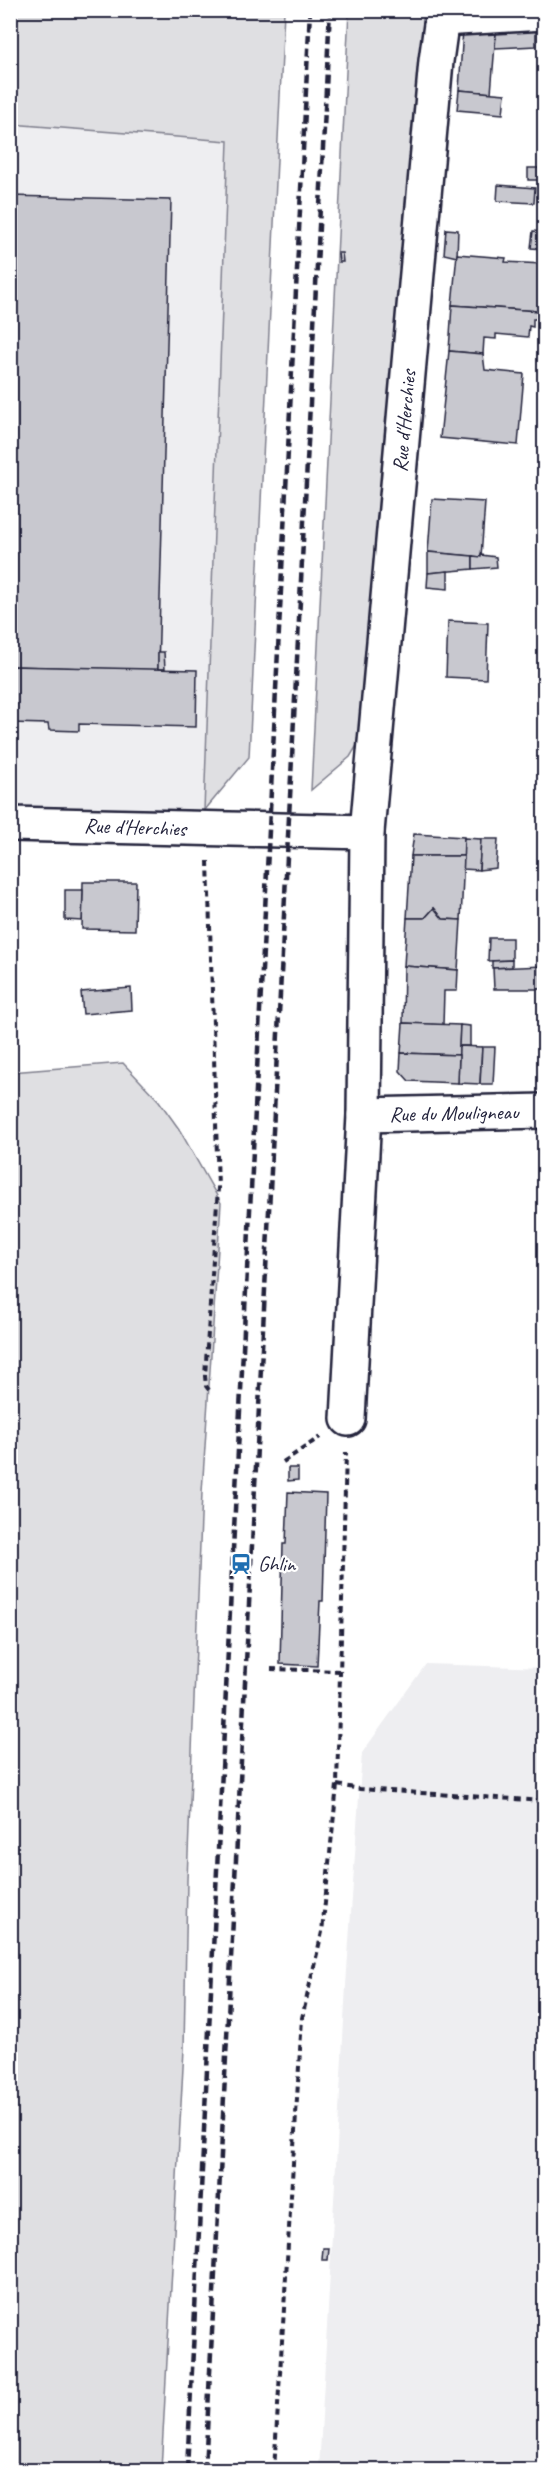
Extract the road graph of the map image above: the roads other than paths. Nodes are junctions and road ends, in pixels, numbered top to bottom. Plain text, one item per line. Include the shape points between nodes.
1 (544, 13) edge
2 (442, 15) edge
3 (10, 824) edge
4 (368, 832) junction
5 (544, 1111) edge
6 (364, 1115) junction
7 (348, 1419) road end

1 - 2 street
2 - 4 street, Rue d'Herchies
3 - 4 street, Rue d'Herchies
4 - 6 street, Rue d'Herchies
5 - 6 street, Rue du Mouligneau
6 - 7 street, Rue d'Herchies

